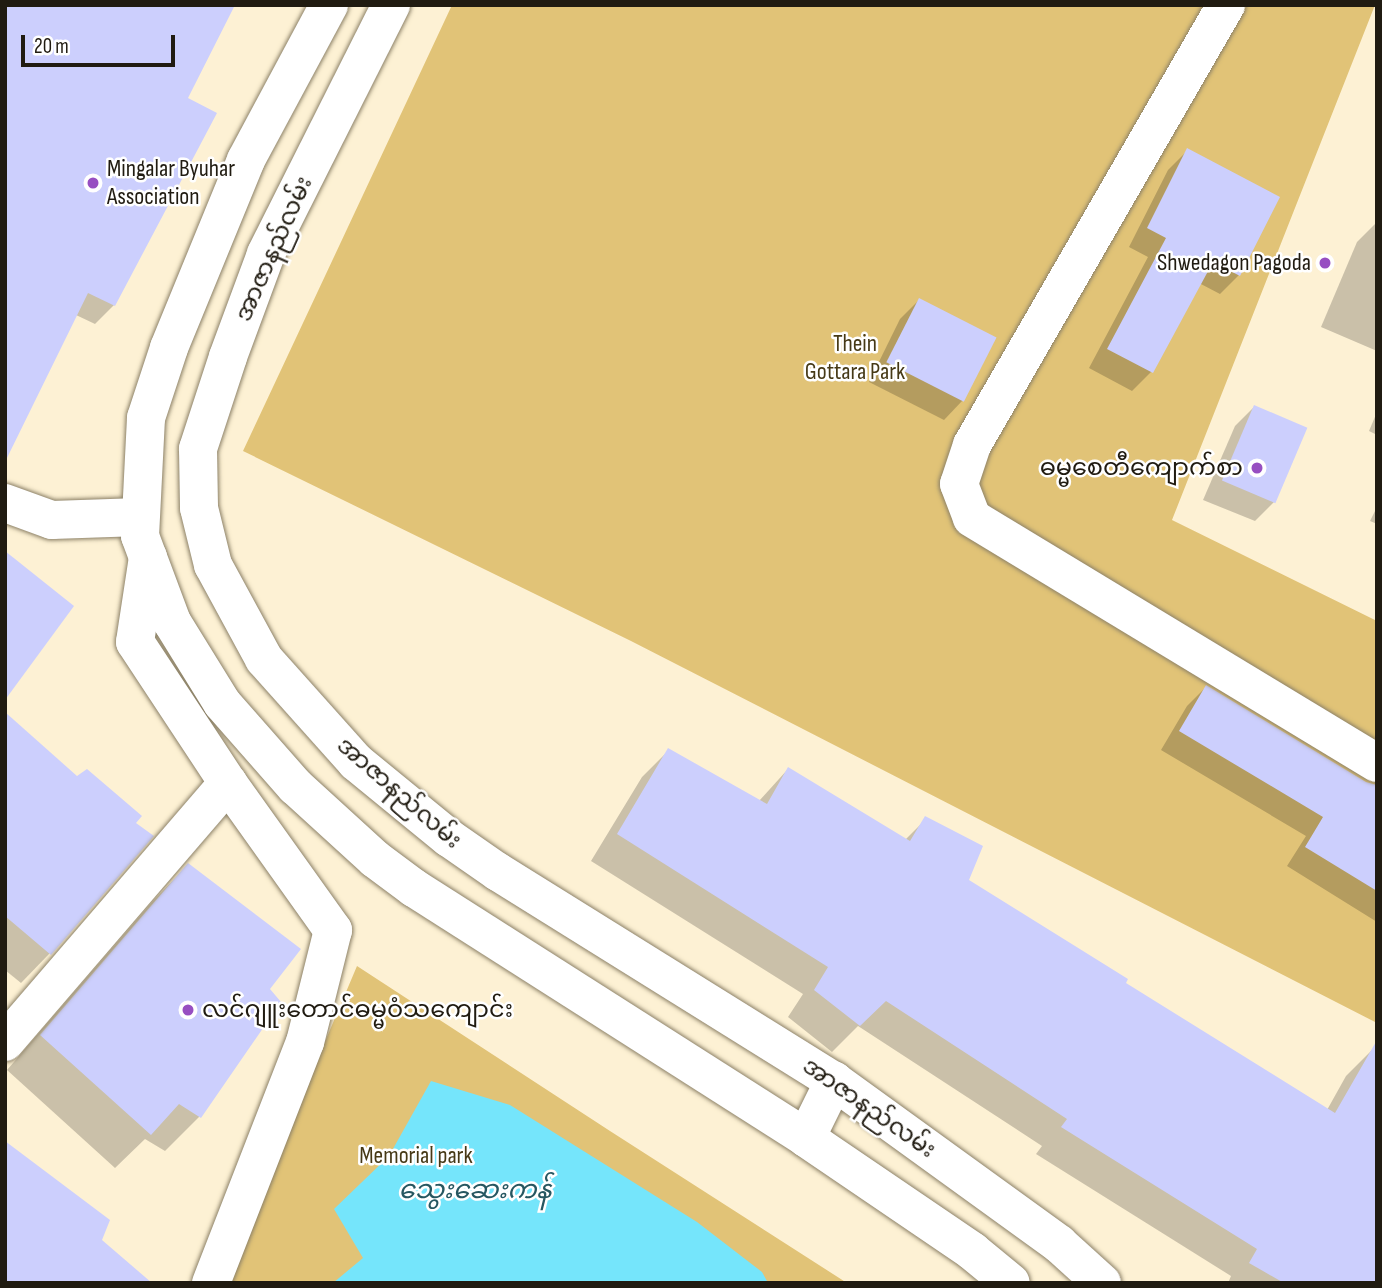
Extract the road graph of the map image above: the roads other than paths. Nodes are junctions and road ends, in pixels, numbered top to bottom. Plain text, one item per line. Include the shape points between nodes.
1 (329, 5) edge
2 (391, 5) edge
3 (1226, 5) edge
4 (5, 503) edge
5 (140, 517) junction
6 (148, 557) junction
7 (1377, 763) edge
8 (228, 783) junction
9 (449, 838) junction
10 (414, 888) junction
11 (5, 1042) edge
12 (834, 1081) junction
13 (806, 1138) junction
14 (211, 1283) edge
15 (1010, 1283) edge
16 (1102, 1283) edge

1 - 5 main road via 246,160 169,348 146,418
2 - 9 main road, အာဇာနည်လမ်း via 266,254 198,449 199,508 213,565 264,659 356,762
3 - 7 main road via 972,445 959,484 972,518
4 - 5 main road via 52,520
5 - 6 main road via 140,536
6 - 8 main road via 135,642
6 - 10 main road via 172,622 222,703 295,786
8 - 11 main road
8 - 14 main road via 333,930 305,1042
9 - 10 main road
9 - 12 main road, အာဇာနည်လမ်း
10 - 13 main road
12 - 13 main road
12 - 16 main road, အာဇာနည်လမ်း via 1059,1244
13 - 15 main road via 972,1251

